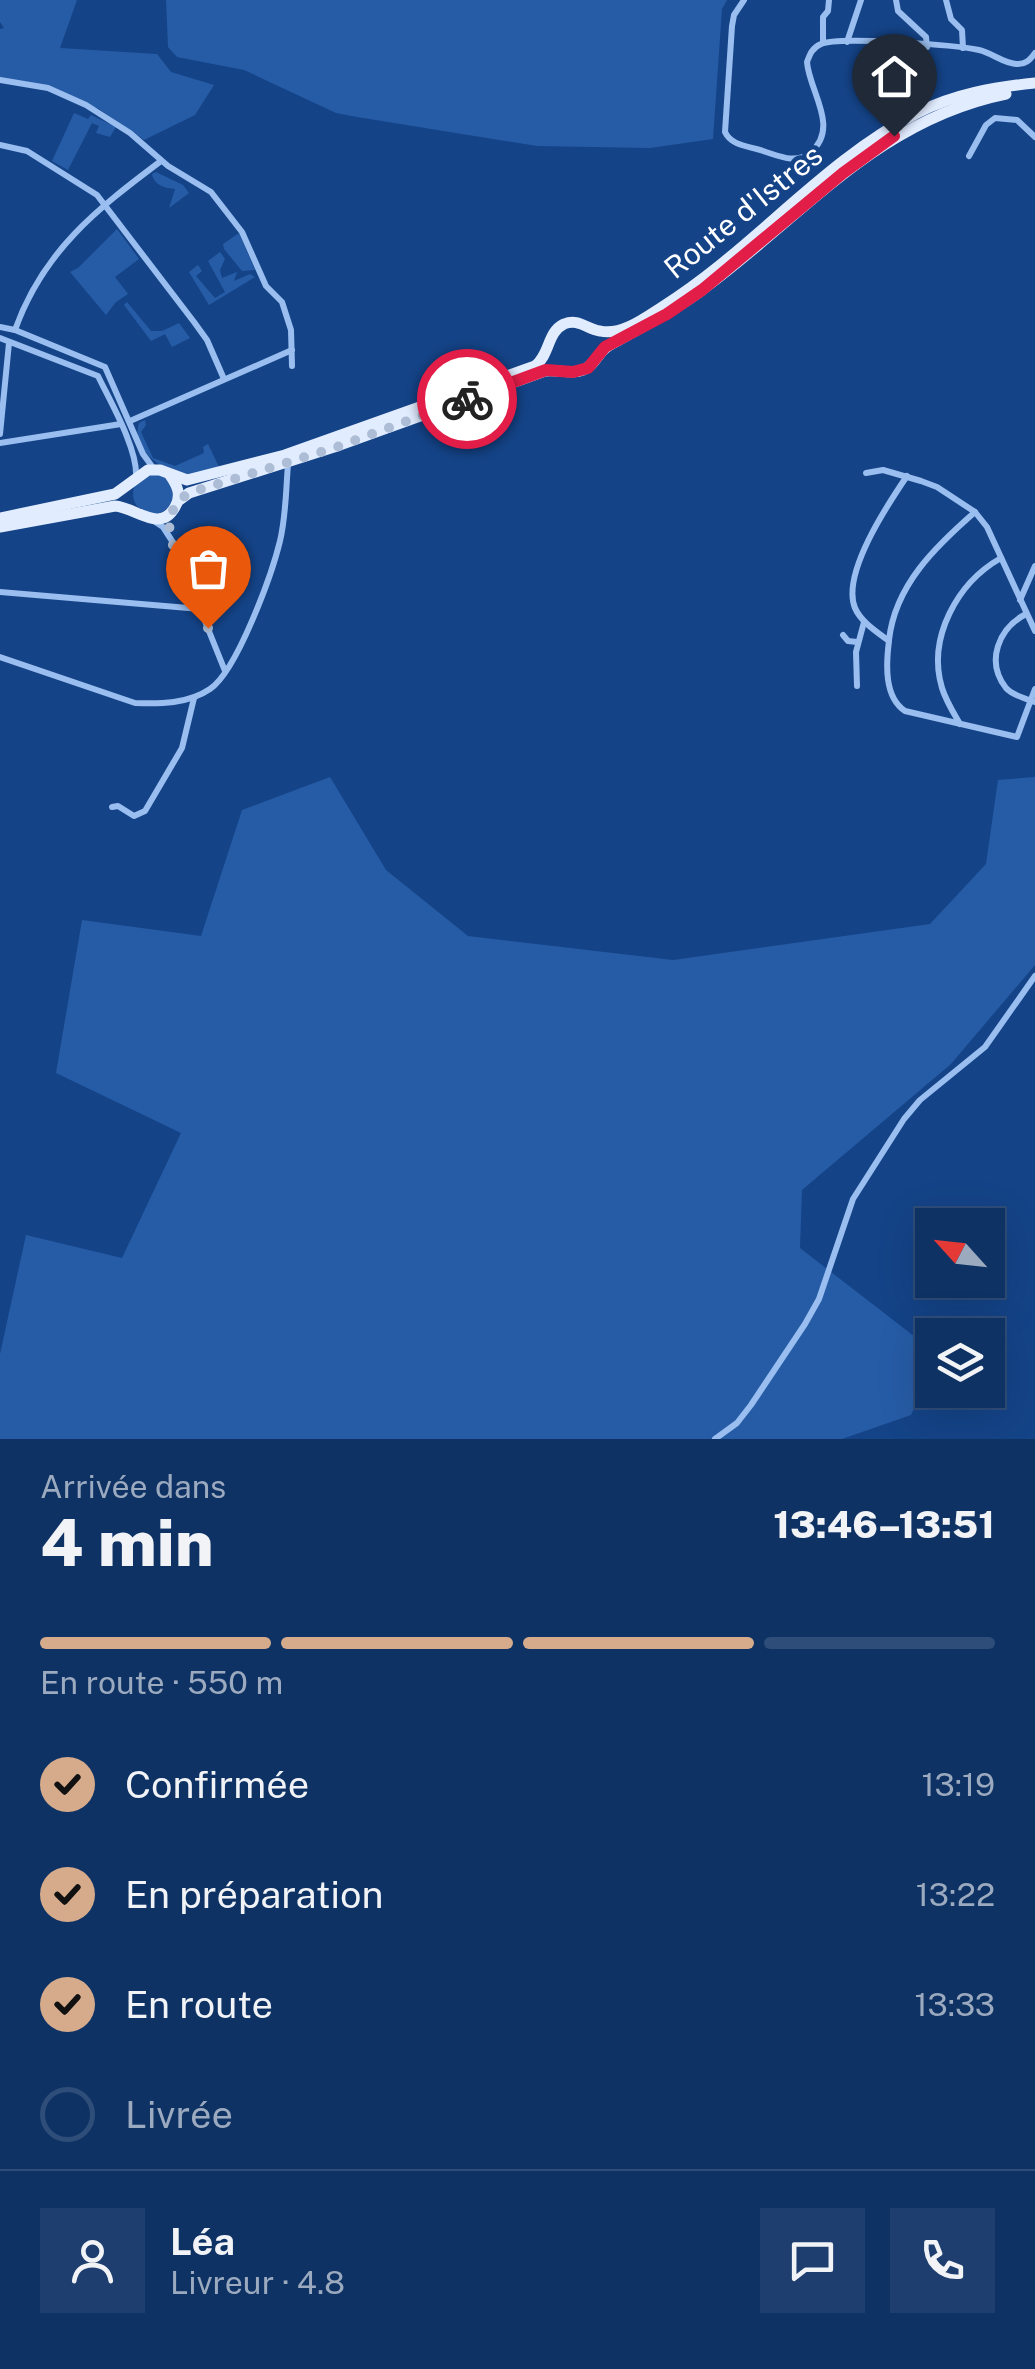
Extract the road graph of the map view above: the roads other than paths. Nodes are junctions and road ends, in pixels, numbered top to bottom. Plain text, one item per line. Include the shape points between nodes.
1 (744, 0) edge
2 (829, 0) edge
3 (861, 0) edge
4 (896, 0) edge
5 (946, 0) edge
6 (848, 42) junction
7 (822, 43) junction
8 (927, 46) junction
9 (964, 48) junction
10 (1035, 53) edge
11 (0, 80) edge
12 (1035, 82) edge
13 (1035, 90) edge
14 (1035, 137) edge
15 (0, 145) edge
16 (969, 156) dead end
17 (162, 161) junction
18 (104, 203) junction
19 (592, 329) junction
20 (11, 331) edge
21 (8, 341) edge
22 (549, 347) junction
23 (292, 350) junction
24 (598, 355) junction
25 (292, 366) dead end
26 (565, 370) junction
27 (224, 379) junction
28 (125, 423) junction
29 (0, 434) edge
30 (0, 443) edge
31 (288, 463) junction
32 (155, 470) junction
33 (866, 474) dead end
34 (170, 476) junction
35 (907, 476) junction
36 (134, 480) junction
37 (174, 507) junction
38 (134, 509) junction
39 (976, 512) junction
40 (0, 518) edge
41 (152, 520) junction
42 (0, 527) edge
43 (170, 536) junction
44 (1001, 558) junction
45 (1035, 566) edge
46 (0, 592) edge
47 (1020, 600) junction
48 (200, 609) junction
49 (1026, 614) junction
50 (864, 622) junction
51 (1035, 631) edge
52 (843, 635) dead end
53 (889, 641) junction
54 (857, 642) junction
55 (0, 657) edge
56 (225, 672) junction
57 (857, 686) dead end
58 (1035, 689) edge
59 (194, 698) junction
60 (1033, 702) edge
61 (961, 725) junction
62 (112, 806) dead end
63 (1035, 976) edge
64 (715, 1439) edge

1 - 7 street via 732,26 724,120 729,140 788,159 814,148 824,126 808,70 810,54
2 - 7 street
3 - 6 street
4 - 8 street via 898,12 926,37
5 - 9 street
6 - 7 street
6 - 8 street
8 - 9 street
9 - 10 street via 1020,65
11 - 17 street via 48,88 86,105
12 - 19 main road, Route d'Istres via 978,91 919,112 862,147 686,291 626,328
13 - 24 main road, Route d'Istres via 982,98 894,136 702,290
14 - 16 street via 1016,120 995,118
15 - 18 street via 27,151
17 - 18 street
17 - 23 street via 212,192 242,232 260,278 282,302
18 - 20 street via 38,278
18 - 27 street via 207,340
19 - 22 main road via 566,323
19 - 24 main road
20 - 21 street
20 - 21 street
20 - 28 street via 104,367
21 - 28 street via 94,373
21 - 29 street
22 - 26 main road
22 - 34 main road via 535,366 285,455 187,480
23 - 25 street
23 - 27 street
24 - 26 main road via 581,371
26 - 31 main road via 546,370
27 - 28 street
28 - 30 street
28 - 32 street
28 - 36 street
31 - 37 main road via 189,493
31 - 56 street via 280,540
32 - 34 main road
32 - 36 main road
33 - 35 street
34 - 37 main road via 178,490
35 - 39 street
35 - 50 street via 855,577 853,603
36 - 38 main road
36 - 40 main road via 116,494
37 - 41 main road
37 - 43 street
38 - 41 main road
38 - 42 main road via 116,506
39 - 44 street
39 - 53 street via 922,563 903,594
41 - 43 street
43 - 48 street
44 - 47 street
44 - 61 street via 962,592 940,642 941,685
45 - 47 street
46 - 48 street
47 - 49 street
48 - 56 street
49 - 51 street
49 - 60 street via 1008,625 994,664 1008,690
50 - 53 street
50 - 54 street
52 - 54 street
53 - 61 street via 889,683 897,706
54 - 57 street
55 - 59 street via 135,702
56 - 59 street
58 - 60 street
59 - 62 street via 182,748 145,811 134,816
60 - 61 street via 1017,737
63 - 64 street via 990,1040 904,1119 853,1199 805,1324 752,1405

